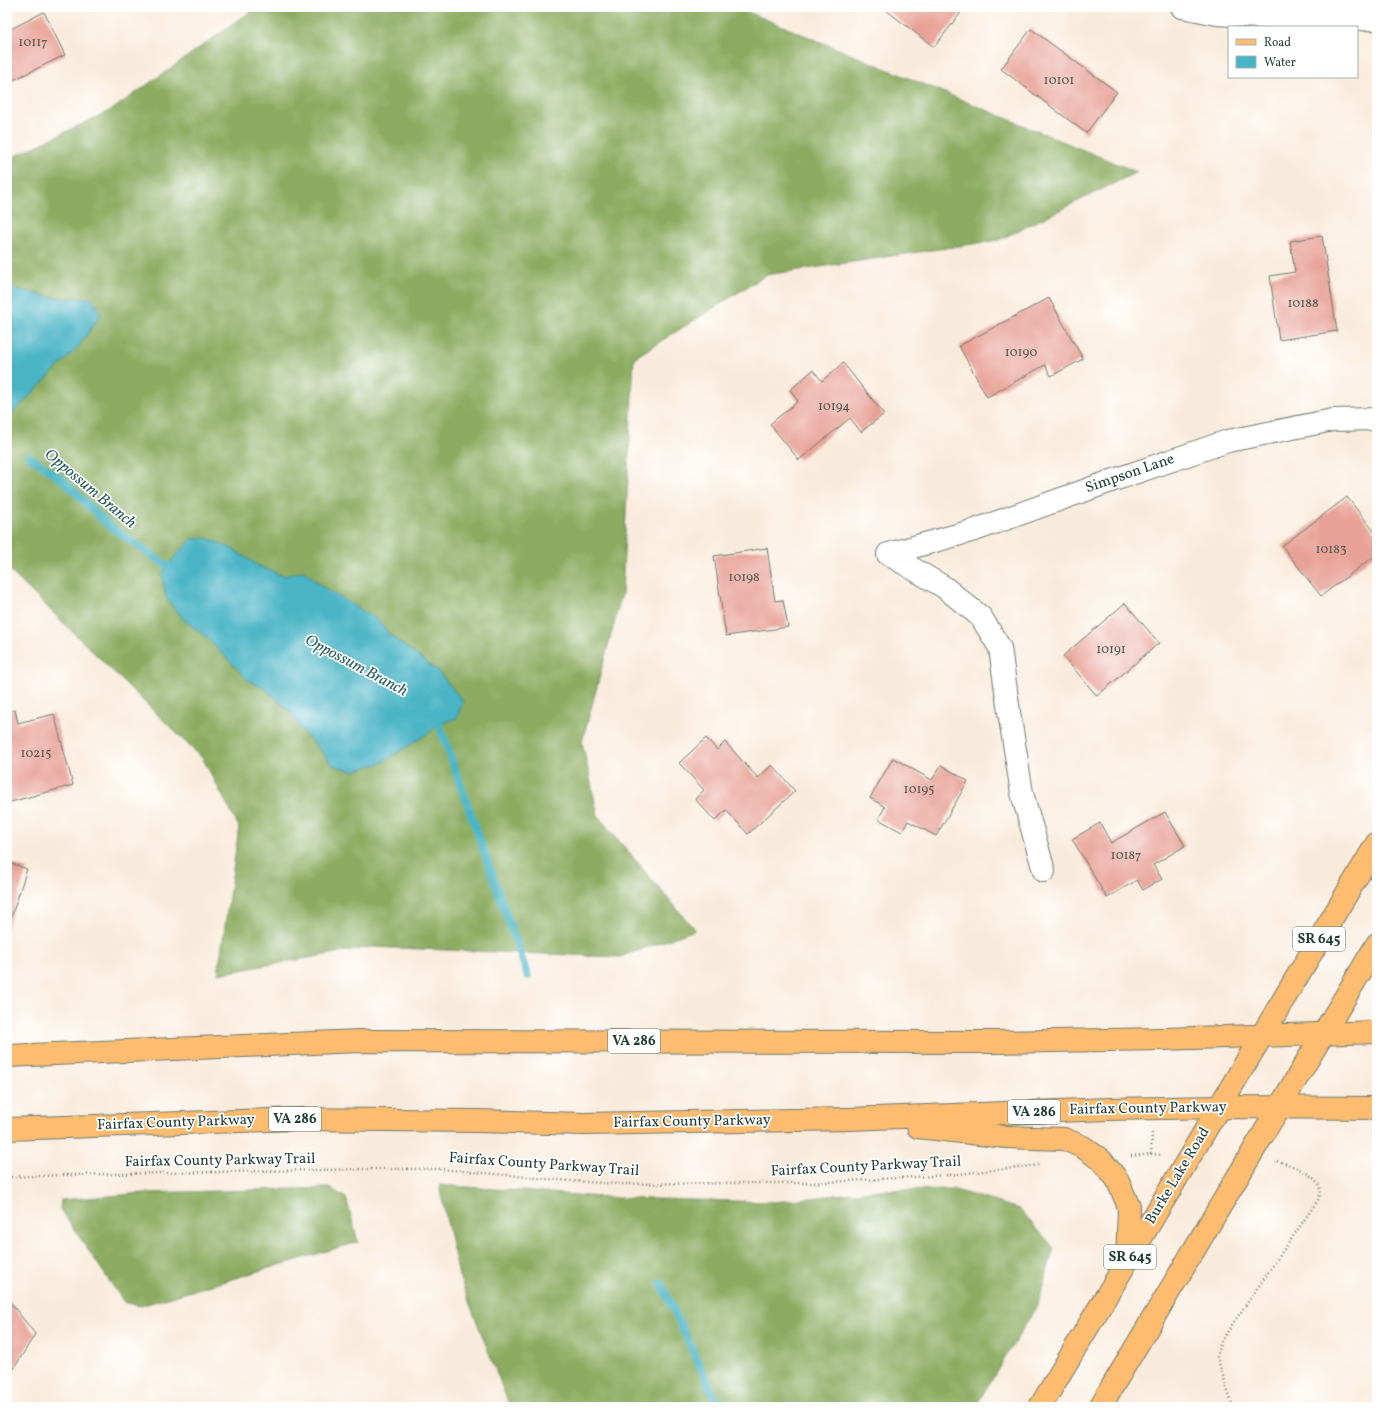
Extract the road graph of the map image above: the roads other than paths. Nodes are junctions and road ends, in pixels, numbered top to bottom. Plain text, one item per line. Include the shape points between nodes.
1 (1182, 7) edge
2 (1377, 19) edge
3 (1377, 419) edge
4 (1377, 843) edge
5 (1044, 871) dead end
6 (1377, 944) edge
7 (1377, 1032) edge
8 (1323, 1034) junction
9 (1261, 1036) junction
10 (7, 1056) edge
11 (1219, 1107) junction
12 (1279, 1107) junction
13 (1377, 1108) edge
14 (850, 1119) junction
15 (7, 1129) edge
16 (1127, 1261) junction
17 (1040, 1407) edge
18 (1100, 1407) edge

1 - 2 street via 1217,14 1296,20
3 - 5 street, Simpson Lane via 1333,420 1228,441 975,530 888,554 944,587 981,617 1000,648 1022,793
4 - 9 main road, Burke Lake Road / SR 645
6 - 8 main road, SR 645
7 - 8 main road, VA 286
8 - 9 main road, VA 286
8 - 12 main road, SR 645
9 - 10 main road, VA 286 via 995,1042 359,1041
9 - 11 main road, Burke Lake Road / SR 645
11 - 12 main road, Fairfax County Parkway / VA 286
11 - 14 main road, Fairfax County Parkway / VA 286
11 - 16 main road, Burke Lake Road / SR 645
12 - 13 main road, Fairfax County Parkway / VA 286
12 - 18 main road, SR 645
14 - 15 main road, Fairfax County Parkway / VA 286 via 584,1124 299,1119
14 - 16 main road via 1006,1137 1064,1139 1083,1147 1101,1160 1117,1179 1129,1207
16 - 17 main road, Burke Lake Road / SR 645

